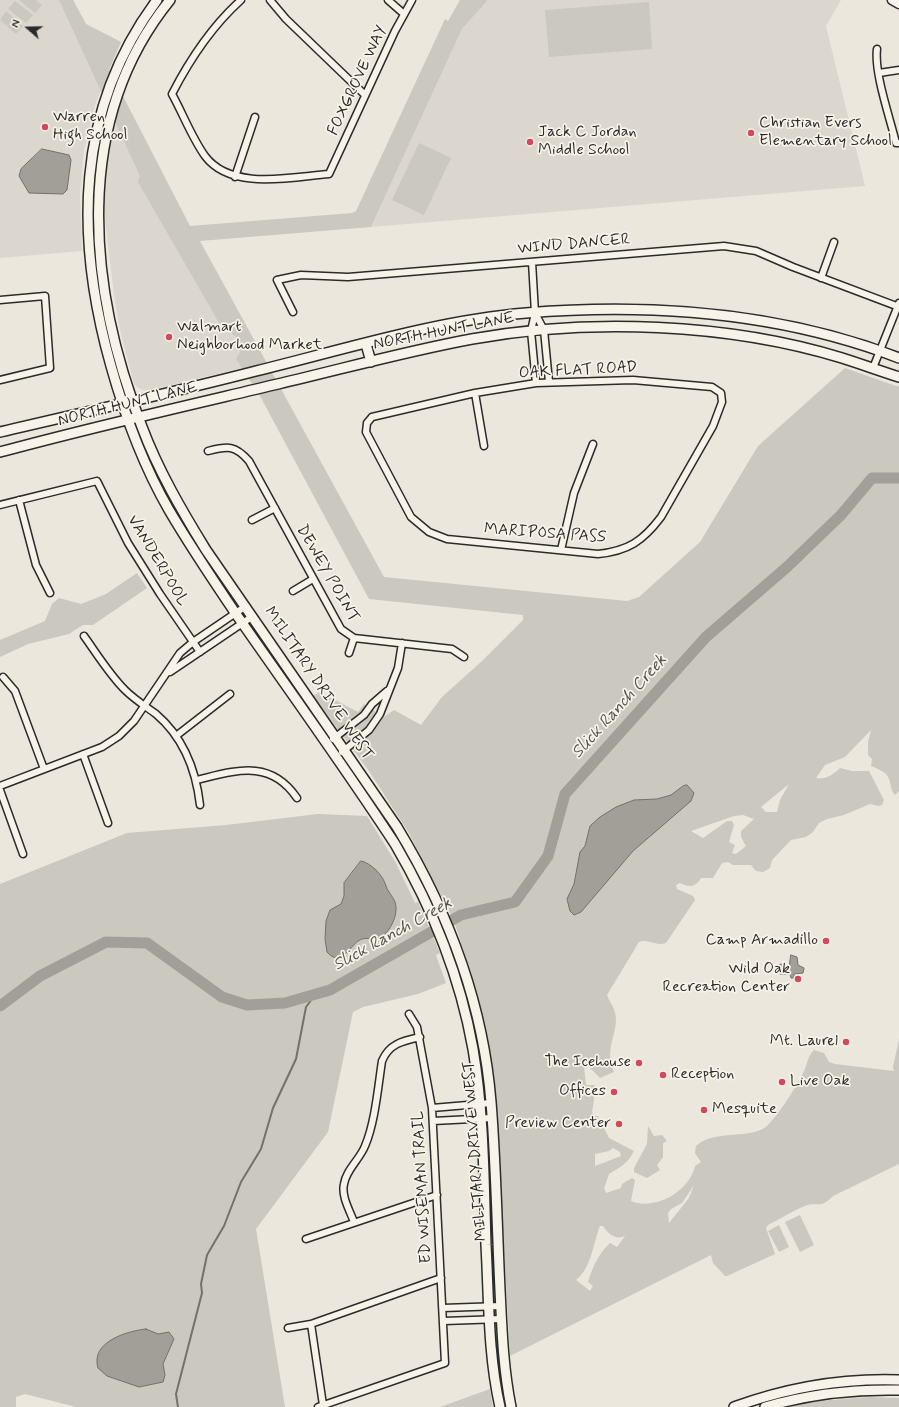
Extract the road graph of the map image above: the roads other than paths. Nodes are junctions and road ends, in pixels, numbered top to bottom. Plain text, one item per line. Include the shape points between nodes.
1 (157, 0) edge
2 (170, 0) edge
3 (241, 0) edge
4 (270, 0) edge
5 (388, 0) edge
6 (412, 0) edge
7 (892, 0) edge
8 (899, 4) edge
9 (404, 14) junction
10 (877, 49) dead end
11 (899, 70) edge
12 (879, 73) junction
13 (365, 95) junction
14 (255, 117) dead end
15 (898, 143) edge
16 (235, 177) junction
17 (99, 235) junction
18 (88, 236) junction
19 (834, 242) dead end
20 (532, 262) junction
21 (821, 278) junction
22 (0, 300) edge
23 (899, 305) edge
24 (293, 312) dead end
25 (535, 313) junction
26 (544, 330) junction
27 (532, 331) junction
28 (366, 344) junction
29 (879, 351) junction
30 (899, 358) edge
31 (547, 361) junction
32 (371, 362) junction
33 (534, 362) junction
34 (873, 368) junction
35 (899, 377) edge
36 (0, 380) edge
37 (549, 382) junction
38 (536, 383) junction
39 (475, 393) junction
40 (721, 394) joint
41 (133, 402) junction
42 (122, 404) junction
43 (138, 418) junction
44 (127, 420) junction
45 (367, 422) joint
46 (0, 432) edge
47 (593, 444) dead end
48 (484, 446) dead end
49 (208, 451) dead end
50 (0, 452) edge
51 (19, 500) junction
52 (0, 505) edge
53 (275, 508) junction
54 (252, 520) dead end
55 (561, 550) junction
56 (313, 579) junction
57 (293, 591) dead end
58 (50, 593) dead end
59 (246, 606) junction
60 (236, 613) junction
61 (253, 616) junction
62 (242, 623) junction
63 (219, 624) junction
64 (227, 634) junction
65 (84, 636) dead end
66 (354, 638) junction
67 (193, 642) junction
68 (402, 643) junction
69 (200, 652) junction
70 (349, 653) dead end
71 (464, 657) dead end
72 (167, 674) junction
73 (3, 677) dead end
74 (388, 690) junction
75 (230, 694) dead end
76 (145, 706) junction
77 (364, 715) junction
78 (374, 724) junction
79 (176, 736) junction
80 (336, 737) junction
81 (327, 744) junction
82 (345, 750) junction
83 (83, 754) junction
84 (335, 757) junction
85 (44, 769) junction
86 (196, 780) junction
87 (0, 786) edge
88 (0, 790) edge
89 (297, 798) dead end
90 (200, 805) dead end
91 (108, 823) dead end
92 (23, 854) dead end
93 (408, 1014) dead end
94 (420, 1037) junction
95 (479, 1103) junction
96 (491, 1103) junction
97 (459, 1105) junction
98 (432, 1108) junction
99 (480, 1118) junction
100 (492, 1118) junction
101 (460, 1119) junction
102 (433, 1121) junction
103 (437, 1194) junction
104 (354, 1222) junction
105 (306, 1239) dead end
106 (441, 1278) junction
107 (489, 1306) junction
108 (501, 1306) junction
109 (469, 1307) junction
110 (443, 1308) junction
111 (501, 1319) junction
112 (490, 1320) junction
113 (444, 1321) junction
114 (470, 1321) junction
115 (311, 1324) junction
116 (288, 1328) dead end
117 (899, 1380) edge
118 (899, 1390) edge
119 (321, 1406) edge
120 (500, 1407) edge
121 (512, 1407) edge
122 (734, 1407) edge
123 (765, 1407) edge

1 - 18 main road, MILITARY DRIVE WEST via 134,34 115,72 99,118 91,160
2 - 17 main road, MILITARY DRIVE WEST via 132,60 109,121 101,161
3 - 16 street via 220,20 196,50 172,94 206,156 218,168
4 - 13 street via 286,19
5 - 9 street
6 - 9 street, FOXGROVE WAY
7 - 8 street
9 - 13 street, FOXGROVE WAY
10 - 12 street
11 - 12 street
12 - 15 street
13 - 16 street, FOXGROVE WAY via 329,174 258,179
14 - 16 street
17 - 18 street
17 - 41 main road, MILITARY DRIVE WEST via 102,279 114,341
18 - 42 main road, MILITARY DRIVE WEST via 93,292 104,343
19 - 21 street
20 - 21 street, WIND DANCER via 724,246 756,251
20 - 24 street, WIND DANCER via 348,277 292,275 277,280
20 - 25 street
21 - 23 street, WIND DANCER
22 - 36 street via 45,296 50,368
23 - 29 street
25 - 26 street
25 - 27 street
25 - 28 main road, NORTH HUNT LANE via 450,325
25 - 29 main road, NORTH HUNT LANE via 624,309 676,311 752,320
26 - 27 main road, NORTH HUNT LANE
26 - 31 street
26 - 34 main road, NORTH HUNT LANE via 627,327 737,336 785,344
27 - 32 main road, NORTH HUNT LANE via 470,339
27 - 33 street
28 - 32 main road
28 - 41 main road, NORTH HUNT LANE
29 - 30 main road, NORTH HUNT LANE
29 - 34 street
31 - 33 street
31 - 37 street
32 - 43 main road, NORTH HUNT LANE
33 - 38 street
34 - 35 main road, NORTH HUNT LANE
37 - 38 street, OAK FLAT ROAD
37 - 40 street, OAK FLAT ROAD via 633,380 712,387
38 - 39 street, OAK FLAT ROAD
39 - 45 street, OAK FLAT ROAD via 372,417
39 - 48 street
40 - 55 street, MARIPOSA PASS via 722,402 713,426 651,530 630,546 612,552 598,554
41 - 42 main road, NORTH HUNT LANE
41 - 43 main road, MILITARY DRIVE WEST
42 - 44 main road, MILITARY DRIVE WEST
42 - 46 main road, NORTH HUNT LANE
43 - 44 main road, NORTH HUNT LANE
43 - 59 main road, MILITARY DRIVE WEST via 155,458 185,515 206,550
44 - 50 main road, NORTH HUNT LANE
44 - 60 main road, MILITARY DRIVE WEST via 169,510
45 - 55 street, MARIPOSA PASS via 366,432 411,517 429,532 447,538
47 - 55 street via 574,493
49 - 53 street, DEWEY POINT via 223,447 241,452 249,461
51 - 52 street
51 - 58 street via 36,565
51 - 67 street, VANDERPOOL via 97,481 128,543
53 - 54 street
53 - 56 street, DEWEY POINT
56 - 57 street
56 - 66 street, DEWEY POINT via 341,629
59 - 60 street
59 - 61 main road, MILITARY DRIVE WEST
60 - 62 main road, MILITARY DRIVE WEST
60 - 63 street
61 - 62 street
61 - 80 main road, MILITARY DRIVE WEST
62 - 64 street
62 - 81 main road, MILITARY DRIVE WEST
63 - 64 street
63 - 67 street
64 - 69 street
65 - 76 street via 119,684
66 - 68 street, DEWEY POINT
66 - 70 street
67 - 69 street, VANDERPOOL
67 - 72 street via 180,653
68 - 71 street, DEWEY POINT via 452,649
68 - 74 street via 398,668
69 - 72 street
72 - 76 street
73 - 85 street via 14,691
74 - 77 street
74 - 78 street
75 - 79 street
76 - 79 street via 165,722
76 - 83 street via 119,736 102,747
77 - 78 street
77 - 80 street
78 - 82 street
79 - 86 street via 187,755
80 - 81 street
80 - 82 main road, MILITARY DRIVE WEST
81 - 84 main road, MILITARY DRIVE WEST
82 - 84 street
82 - 96 main road, MILITARY DRIVE WEST via 397,827 432,890 458,952 479,1021
83 - 85 street
83 - 91 street
84 - 95 main road, MILITARY DRIVE WEST via 411,871 438,928 459,988 473,1049
85 - 87 street
86 - 89 street via 234,771 258,771 280,780
86 - 90 street
88 - 92 street
93 - 94 street, ED WISEMAN TRAIL via 417,1026
94 - 98 street, ED WISEMAN TRAIL
94 - 104 street via 392,1046 382,1061 368,1138 362,1154 344,1184 343,1192
95 - 96 street
95 - 97 street
95 - 99 main road, MILITARY DRIVE WEST
96 - 100 main road, MILITARY DRIVE WEST
97 - 98 street
97 - 101 street
98 - 102 street, ED WISEMAN TRAIL
99 - 100 street
99 - 101 street
99 - 107 main road, MILITARY DRIVE WEST
100 - 108 main road, MILITARY DRIVE WEST
101 - 102 street
102 - 103 street, ED WISEMAN TRAIL
103 - 104 street
103 - 106 street, ED WISEMAN TRAIL
104 - 105 street
106 - 110 street, ED WISEMAN TRAIL
106 - 115 street
107 - 108 street
107 - 109 street
107 - 112 main road, MILITARY DRIVE WEST
108 - 111 main road, MILITARY DRIVE WEST
109 - 110 street
109 - 114 street
110 - 113 street, ED WISEMAN TRAIL
111 - 112 street
111 - 121 main road, MILITARY DRIVE WEST via 503,1362
112 - 114 street
112 - 120 main road, MILITARY DRIVE WEST via 495,1383
113 - 114 street
113 - 119 street, ED WISEMAN TRAIL via 445,1363
115 - 116 street
115 - 119 street
117 - 122 main road via 817,1386 772,1395
118 - 123 main road via 824,1394

